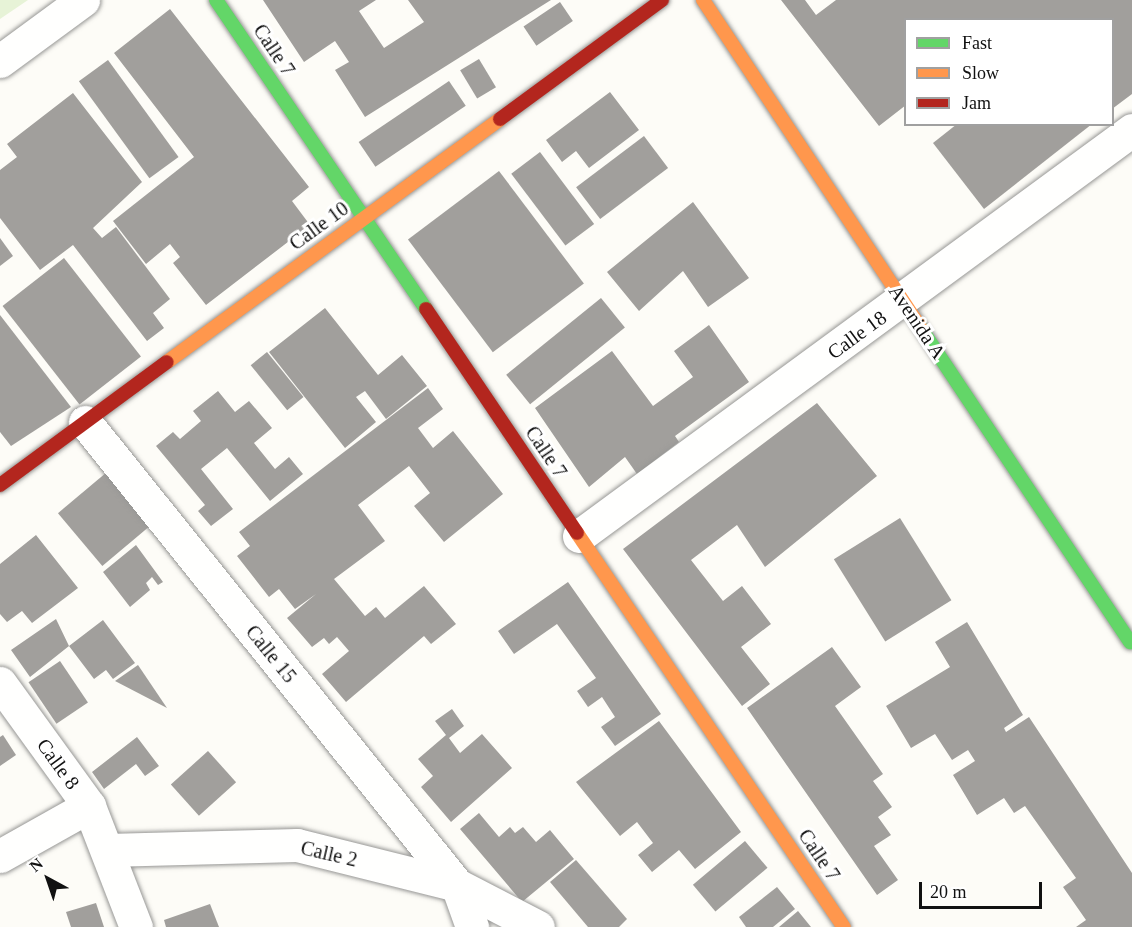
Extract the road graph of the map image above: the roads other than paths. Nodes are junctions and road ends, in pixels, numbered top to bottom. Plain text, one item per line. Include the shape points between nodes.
1 (83, 0) edge
2 (216, 0) edge
3 (662, 0) edge
4 (703, 0) edge
5 (0, 61) edge
6 (1132, 130) edge
7 (364, 218) junction
8 (904, 302) junction
9 (85, 422) junction
10 (0, 485) edge
11 (579, 536) junction
12 (1131, 643) edge
13 (0, 682) edge
14 (89, 806) junction
15 (107, 850) junction
16 (0, 856) edge
17 (458, 885) junction
18 (136, 927) edge
19 (472, 927) edge
20 (538, 927) edge
21 (844, 927) edge

1 - 5 street
2 - 7 street, Calle 7
3 - 7 street, Calle 10
4 - 8 street, Avenida A
6 - 8 street, Calle 18
7 - 9 street, Calle 10
7 - 11 street, Calle 7
8 - 11 street, Calle 18
8 - 12 street, Avenida A
9 - 10 street, Calle 10
9 - 17 street, Calle 15
11 - 21 street, Calle 7
13 - 14 street, Calle 8
14 - 15 street, Calle 8
14 - 16 street
15 - 17 street, Calle 2 via 297,845
15 - 18 street, Calle 8
17 - 19 street
17 - 20 street, Calle 2

